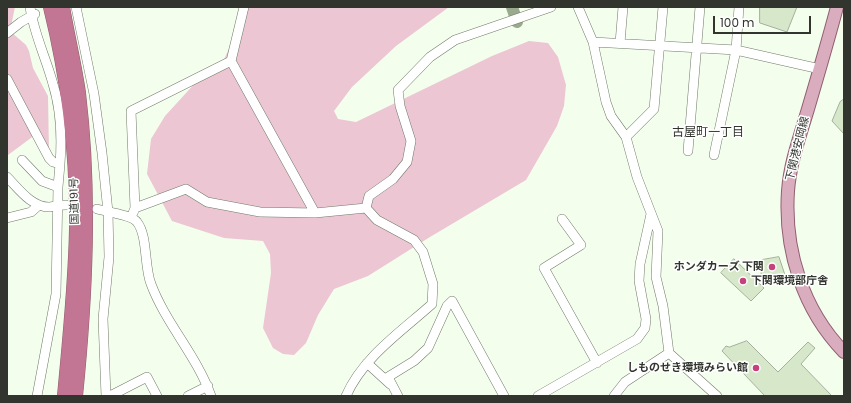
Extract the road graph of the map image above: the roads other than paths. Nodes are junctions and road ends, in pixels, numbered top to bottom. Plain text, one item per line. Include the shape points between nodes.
1 (50, 7) edge
2 (64, 7) edge
3 (76, 7) edge
4 (244, 7) edge
5 (552, 7) edge
6 (578, 7) edge
7 (623, 7) edge
8 (663, 7) edge
9 (700, 7) edge
10 (739, 7) edge
11 (837, 7) edge
12 (32, 13) edge
13 (7, 33) edge
14 (593, 42) junction
15 (620, 43) junction
16 (659, 45) junction
17 (697, 49) junction
18 (736, 50) junction
19 (231, 61) junction
20 (820, 69) junction
21 (7, 79) edge
22 (626, 137) junction
23 (688, 151) dead end
24 (714, 155) dead end
25 (22, 160) dead end
26 (60, 164) junction
27 (7, 177) edge
28 (58, 187) junction
29 (39, 204) junction
30 (62, 205) junction
31 (135, 208) junction
32 (366, 208) junction
33 (97, 209) dead end
34 (108, 212) junction
35 (315, 213) junction
36 (651, 214) junction
37 (7, 218) edge
38 (131, 218) junction
39 (562, 219) dead end
40 (85, 267) junction
41 (843, 350) edge
42 (669, 353) junction
43 (596, 363) junction
44 (367, 364) junction
45 (208, 386) junction
46 (393, 386) junction
47 (37, 396) edge
48 (64, 396) edge
49 (76, 396) edge
50 (84, 396) edge
51 (106, 396) edge
52 (110, 396) edge
53 (157, 396) edge
54 (188, 396) edge
55 (211, 396) edge
56 (346, 396) edge
57 (398, 396) edge
58 (504, 396) edge
59 (538, 396) edge
60 (614, 396) edge
61 (717, 396) edge

1 - 48 highway, 国道191号 via 65,75 76,198 74,275
2 - 40 highway, 国道191号 via 79,92 85,161
3 - 34 street via 94,94
4 - 19 street
5 - 32 street via 455,40 430,56 398,90 410,141 407,162 393,179 369,196
6 - 14 street
7 - 15 street
8 - 16 street
9 - 17 street
10 - 18 street
11 - 20 main road, 下関港安岡線
12 - 13 street
12 - 26 street via 58,104
14 - 15 street
14 - 22 street via 606,102 611,116
15 - 16 street
16 - 17 street
16 - 22 street via 654,109
17 - 18 street
17 - 23 street
18 - 20 street
18 - 24 street
19 - 31 street via 131,111
19 - 35 street
20 - 41 main road, 下関港安岡線 via 795,154 788,190 788,227 796,271 804,293 824,328
21 - 26 street via 49,158
22 - 36 street
25 - 28 street via 42,181
26 - 28 street
27 - 29 street via 27,197
28 - 30 street
29 - 30 street via 50,207
29 - 37 street via 32,212
30 - 47 street via 56,294
31 - 35 street via 186,189 207,202 260,212
31 - 38 street
32 - 35 street
32 - 44 street via 377,220 414,240 423,252 433,284 432,304
33 - 34 street
34 - 38 street
34 - 51 street via 109,257 103,319
36 - 42 street via 658,231 656,277 663,306
36 - 43 street via 639,280 646,318 645,328 637,339
38 - 45 street via 139,224 143,236 150,283 158,302 202,372
39 - 43 street via 581,245 544,268
40 - 49 highway, 国道191号
40 - 50 highway
42 - 60 street via 625,382
42 - 61 street
43 - 59 street
44 - 46 street
44 - 56 street
45 - 54 street
45 - 55 street
46 - 57 street
46 - 58 street via 388,377 414,361 428,348 447,306 452,301
52 - 53 street via 147,377

